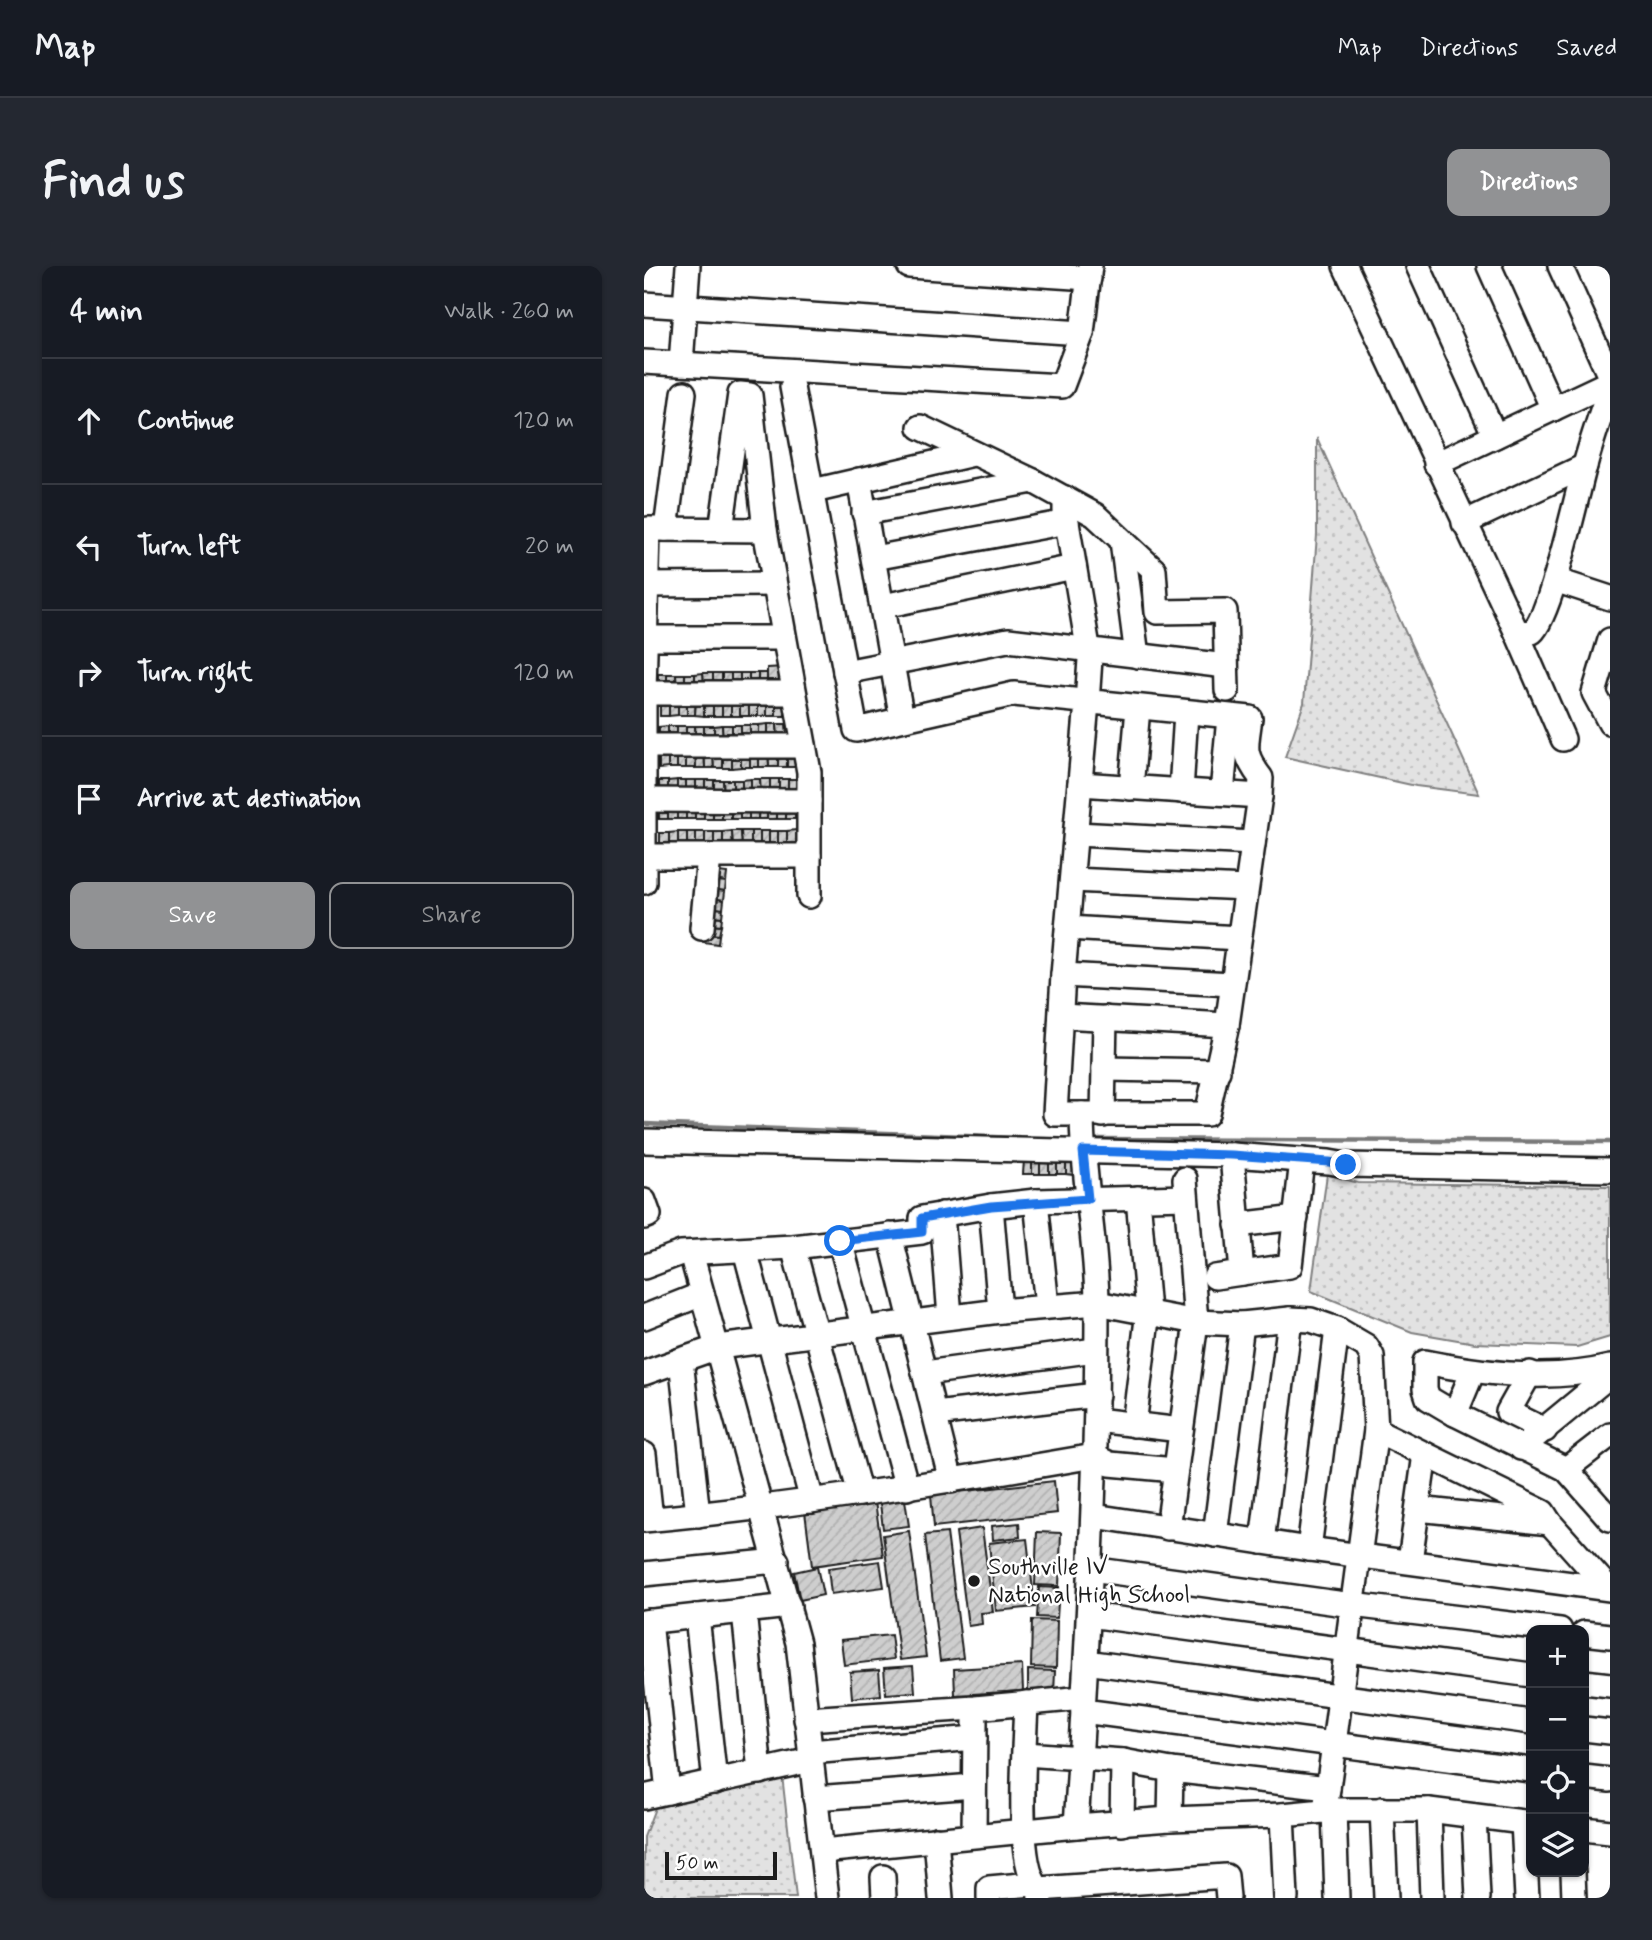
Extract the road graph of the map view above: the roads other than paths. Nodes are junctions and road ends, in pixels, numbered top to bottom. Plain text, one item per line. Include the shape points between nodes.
1 (688, 266) edge
2 (909, 266) edge
3 (1345, 266) edge
4 (1418, 266) edge
5 (1489, 266) edge
6 (1560, 266) edge
7 (1090, 272) edge
8 (644, 304) edge
9 (685, 307) junction
10 (1082, 333) junction
11 (644, 362) edge
12 (681, 364) junction
13 (1610, 382) edge
14 (792, 387) dead end
15 (684, 393) dead end
16 (1553, 409) junction
17 (920, 427) dead end
18 (1494, 436) junction
19 (973, 454) junction
20 (731, 456) junction
21 (757, 460) junction
22 (1437, 464) junction
23 (1585, 466) junction
24 (859, 480) junction
25 (1033, 481) junction
26 (813, 491) junction
27 (1065, 498) junction
28 (864, 513) junction
29 (1067, 522) junction
30 (1464, 523) junction
31 (653, 529) edge
32 (722, 530) junction
33 (765, 530) junction
34 (1122, 541) junction
35 (874, 558) junction
36 (1074, 567) junction
37 (1555, 580) junction
38 (774, 584) junction
39 (645, 585) edge
40 (1610, 598) edge
41 (883, 606) junction
42 (1517, 633) junction
43 (645, 638) edge
44 (784, 638) junction
45 (1610, 640) edge
46 (1088, 649) junction
47 (1137, 656) junction
48 (892, 663) junction
49 (1226, 666) junction
50 (845, 672) junction
51 (1227, 690) dead end
52 (644, 693) edge
53 (794, 693) junction
54 (1087, 703) junction
55 (1138, 708) junction
56 (1186, 713) junction
57 (1229, 717) junction
58 (902, 719) junction
59 (1610, 723) edge
60 (1563, 739) dead end
61 (644, 746) edge
62 (804, 746) junction
63 (1080, 784) junction
64 (1131, 788) junction
65 (1181, 791) junction
66 (1222, 793) junction
67 (1260, 796) junction
68 (645, 800) edge
69 (809, 801) junction
70 (1076, 834) junction
71 (1253, 843) junction
72 (645, 856) edge
73 (709, 856) junction
74 (809, 856) junction
75 (1072, 880) junction
76 (644, 882) edge
77 (1246, 888) junction
78 (809, 896) dead end
79 (702, 928) dead end
80 (1068, 928) junction
81 (1239, 938) junction
82 (1063, 975) junction
83 (1232, 984) junction
84 (1061, 1016) junction
85 (1105, 1018) junction
86 (1227, 1025) junction
87 (1104, 1069) junction
88 (1218, 1071) junction
89 (1092, 1114) junction
90 (644, 1141) edge
91 (1083, 1151) junction
92 (1232, 1155) junction
93 (1302, 1160) junction
94 (1610, 1170) edge
95 (1138, 1198) junction
96 (1088, 1199) junction
97 (644, 1201) edge
98 (1036, 1201) junction
99 (991, 1206) junction
100 (942, 1214) junction
101 (644, 1217) edge
102 (1296, 1218) junction
103 (1237, 1224) junction
104 (890, 1235) junction
105 (840, 1241) junction
106 (793, 1247) junction
107 (745, 1250) junction
108 (691, 1253) junction
109 (644, 1267) edge
110 (1242, 1273) junction
111 (1216, 1277) dead end
112 (702, 1294) junction
113 (1097, 1303) junction
114 (1047, 1306) junction
115 (1000, 1311) junction
116 (1148, 1311) junction
117 (644, 1317) edge
118 (950, 1317) junction
119 (1290, 1319) junction
120 (911, 1322) junction
121 (1196, 1322) junction
122 (1242, 1324) junction
123 (863, 1328) junction
124 (1337, 1329) junction
125 (817, 1334) junction
126 (769, 1340) junction
127 (718, 1348) junction
128 (1095, 1350) junction
129 (681, 1360) junction
130 (1610, 1367) edge
131 (1473, 1371) junction
132 (644, 1373) edge
133 (925, 1373) junction
134 (1530, 1373) junction
135 (1610, 1375) edge
136 (1097, 1395) junction
137 (934, 1414) junction
138 (1455, 1415) junction
139 (1096, 1420) junction
140 (1134, 1424) junction
141 (1181, 1430) junction
142 (1376, 1430) junction
143 (1545, 1430) junction
144 (1610, 1436) edge
145 (1521, 1448) junction
146 (644, 1454) edge
147 (1425, 1454) junction
148 (1094, 1456) junction
149 (1566, 1469) junction
150 (1175, 1470) junction
151 (951, 1481) junction
152 (906, 1488) junction
153 (860, 1494) junction
154 (812, 1501) junction
155 (1606, 1507) edge
156 (762, 1509) junction
157 (1418, 1509) junction
158 (698, 1515) junction
159 (1094, 1516) junction
160 (648, 1520) edge
161 (1550, 1523) junction
162 (1168, 1528) junction
163 (1215, 1535) junction
164 (1262, 1542) junction
165 (1309, 1549) junction
166 (1359, 1555) junction
167 (777, 1561) junction
168 (1410, 1561) junction
169 (1091, 1569) junction
170 (644, 1574) edge
171 (1609, 1588) edge
172 (1352, 1605) junction
173 (789, 1606) junction
174 (744, 1611) junction
175 (1089, 1615) junction
176 (697, 1616) junction
177 (647, 1621) edge
178 (1526, 1626) edge
179 (1589, 1634) edge
180 (1610, 1636) edge
181 (1346, 1651) junction
182 (1086, 1662) junction
183 (1526, 1674) edge
184 (1589, 1683) edge
185 (1610, 1685) edge
186 (1340, 1698) junction
187 (1026, 1703) junction
188 (1083, 1704) junction
189 (975, 1709) junction
190 (806, 1719) junction
191 (1526, 1721) edge
192 (1589, 1730) edge
193 (1610, 1732) edge
194 (975, 1738) junction
195 (1334, 1743) junction
196 (1025, 1754) junction
197 (810, 1756) junction
198 (1080, 1756) junction
199 (1123, 1761) junction
200 (1526, 1769) edge
201 (1171, 1770) junction
202 (760, 1772) junction
203 (1589, 1778) edge
204 (1610, 1780) edge
205 (715, 1782) junction
206 (974, 1786) junction
207 (668, 1792) junction
208 (644, 1797) edge
209 (815, 1798) junction
210 (1329, 1803) junction
211 (1382, 1809) junction
212 (1429, 1810) junction
213 (1282, 1815) junction
214 (1474, 1816) junction
215 (1170, 1819) junction
216 (1526, 1822) edge
217 (1122, 1824) junction
218 (1076, 1826) junction
219 (1589, 1830) edge
220 (1024, 1832) junction
221 (1610, 1832) edge
222 (974, 1835) junction
223 (936, 1839) junction
224 (822, 1851) junction
225 (1527, 1877) edge
226 (1573, 1877) edge
227 (1178, 1889) edge
228 (1038, 1890) edge
229 (1132, 1891) edge
230 (1083, 1892) edge
231 (827, 1898) edge
232 (941, 1898) edge
233 (989, 1898) edge
234 (1228, 1898) edge
235 (1286, 1898) edge
236 (1337, 1898) edge
237 (1385, 1898) edge
238 (1432, 1898) edge
239 (1478, 1898) edge
240 (1527, 1898) edge
241 (1574, 1898) edge

1 - 9 street
2 - 7 street
3 - 22 street
4 - 18 street
5 - 16 street
6 - 13 street
7 - 10 street
8 - 9 street
9 - 10 street
9 - 12 street
10 - 12 street via 1062,386
11 - 12 street
13 - 16 street
13 - 23 street
14 - 26 street
15 - 31 street
16 - 18 street
17 - 19 street
18 - 22 street
19 - 24 street
19 - 25 street
20 - 21 street
20 - 21 street via 740,394 750,395
20 - 32 street
21 - 33 street
22 - 30 street
23 - 30 street
23 - 37 street
24 - 26 street
24 - 28 street
25 - 27 street
25 - 28 street
26 - 50 street
27 - 29 street
27 - 34 street via 1095,515
28 - 35 street
29 - 35 street
29 - 36 street
30 - 42 street
31 - 32 street
31 - 39 street
32 - 33 street
33 - 38 street
34 - 47 street
34 - 49 street via 1154,570 1157,612 1225,611
35 - 41 street
36 - 41 street
36 - 46 street
37 - 40 street
37 - 42 street via 1537,628
38 - 39 street
38 - 44 street
39 - 43 street
41 - 48 street
42 - 60 street
43 - 44 street
43 - 52 street
44 - 53 street
45 - 59 street via 1594,693
46 - 47 street
46 - 48 street via 1008,640
46 - 54 street
47 - 49 street
48 - 50 street
48 - 58 street
49 - 51 street
50 - 58 street via 856,730
52 - 53 street
52 - 61 street
53 - 62 street
54 - 55 street
54 - 58 street via 1014,694
54 - 63 street
55 - 56 street
55 - 64 street
56 - 57 street
56 - 65 street
57 - 66 street
57 - 67 street via 1250,718 1246,754 1261,778
61 - 62 street
61 - 68 street
62 - 69 street
63 - 64 street
63 - 70 street
64 - 65 street
65 - 66 street
66 - 67 street
67 - 71 street
68 - 69 street
68 - 72 street
69 - 74 street
70 - 71 street
70 - 75 street
71 - 77 street
72 - 73 street
72 - 76 street
73 - 74 street
73 - 79 street
74 - 78 street
75 - 77 street
75 - 80 street
77 - 81 street
80 - 81 street
80 - 82 street
81 - 83 street
82 - 83 street
82 - 84 street
83 - 86 street
84 - 85 street
84 - 89 street via 1055,1114
85 - 86 street
85 - 87 street
86 - 88 street
87 - 88 street
87 - 89 street
88 - 89 street via 1208,1114
89 - 91 street
90 - 91 street
91 - 92 street
91 - 96 street
92 - 93 street
92 - 103 street
93 - 94 street via 1346,1165
93 - 102 street
95 - 96 street
95 - 116 street
95 - 121 street via 1185,1188
96 - 98 street
96 - 113 street
97 - 101 street via 649,1215
98 - 99 street
98 - 114 street
99 - 100 street
99 - 115 street
100 - 104 street via 922,1218 922,1232
100 - 118 street
102 - 103 street
102 - 110 street via 1290,1266
103 - 110 street
104 - 105 street
104 - 120 street
105 - 106 street
105 - 123 street
106 - 107 street
106 - 125 street
107 - 108 street
107 - 126 street
108 - 109 street
108 - 112 street
110 - 111 street
112 - 117 street
112 - 127 street
113 - 114 street
113 - 116 street
113 - 128 street
114 - 115 street
115 - 118 street
116 - 121 street
116 - 140 street
118 - 120 street
119 - 122 street
119 - 124 street
119 - 164 street
120 - 123 street
120 - 133 street
121 - 122 street
121 - 141 street
122 - 163 street
123 - 125 street
123 - 152 street
124 - 142 street via 1366,1346 1372,1356
124 - 165 street
125 - 126 street
125 - 153 street
126 - 127 street
126 - 154 street
127 - 129 street
127 - 156 street
128 - 133 street
128 - 136 street
129 - 132 street
129 - 158 street
130 - 134 street via 1583,1374
131 - 134 street
131 - 138 street
131 - 138 street via 1425,1362 1426,1395
133 - 137 street
134 - 143 street via 1508,1412
135 - 143 street
136 - 137 street
136 - 139 street
137 - 151 street
138 - 145 street
139 - 140 street
139 - 148 street
140 - 141 street
141 - 150 street
142 - 147 street
142 - 166 street
143 - 145 street
144 - 149 street
145 - 149 street
146 - 160 street
147 - 157 street
147 - 161 street via 1540,1509
148 - 150 street via 1110,1464
148 - 151 street
148 - 159 street
149 - 155 street
150 - 162 street
151 - 152 street
152 - 153 street
153 - 154 street
154 - 156 street
156 - 158 street
156 - 167 street
157 - 161 street
157 - 168 street
158 - 160 street
159 - 162 street
159 - 169 street
161 - 171 street
162 - 163 street
163 - 164 street
164 - 165 street
165 - 166 street
166 - 168 street
166 - 172 street
167 - 170 street
167 - 173 street
168 - 171 street
169 - 172 street
169 - 175 street
172 - 178 street
172 - 181 street
173 - 174 street
173 - 190 street
174 - 176 street
174 - 202 street
175 - 181 street
175 - 182 street
176 - 177 street
176 - 205 street
177 - 207 street
179 - 180 street
181 - 183 street
181 - 186 street
182 - 186 street
182 - 188 street
184 - 185 street
186 - 191 street
186 - 195 street
187 - 188 street
187 - 189 street
187 - 196 street
188 - 195 street
188 - 198 street
189 - 190 street
189 - 194 street
190 - 197 street
192 - 193 street
194 - 197 street
194 - 206 street
195 - 200 street
195 - 210 street
196 - 198 street
196 - 220 street
197 - 202 street
197 - 209 street
198 - 199 street
198 - 218 street
199 - 201 street
199 - 217 street
201 - 210 street
201 - 215 street
202 - 205 street
203 - 204 street
205 - 207 street
206 - 209 street
206 - 222 street
207 - 208 street
209 - 224 street
210 - 211 street
210 - 213 street
210 - 236 street
211 - 212 street
211 - 237 street
212 - 214 street
212 - 238 street
213 - 215 street
213 - 235 street
214 - 216 street
214 - 239 street
215 - 217 street
217 - 218 street
218 - 220 street
219 - 221 street
220 - 222 street
220 - 228 street via 1027,1868
222 - 223 street
223 - 224 street
223 - 232 street
224 - 231 street
225 - 240 street
226 - 241 street
227 - 229 street
227 - 234 street via 1226,1876
228 - 230 street
228 - 233 street via 989,1888
229 - 230 street

